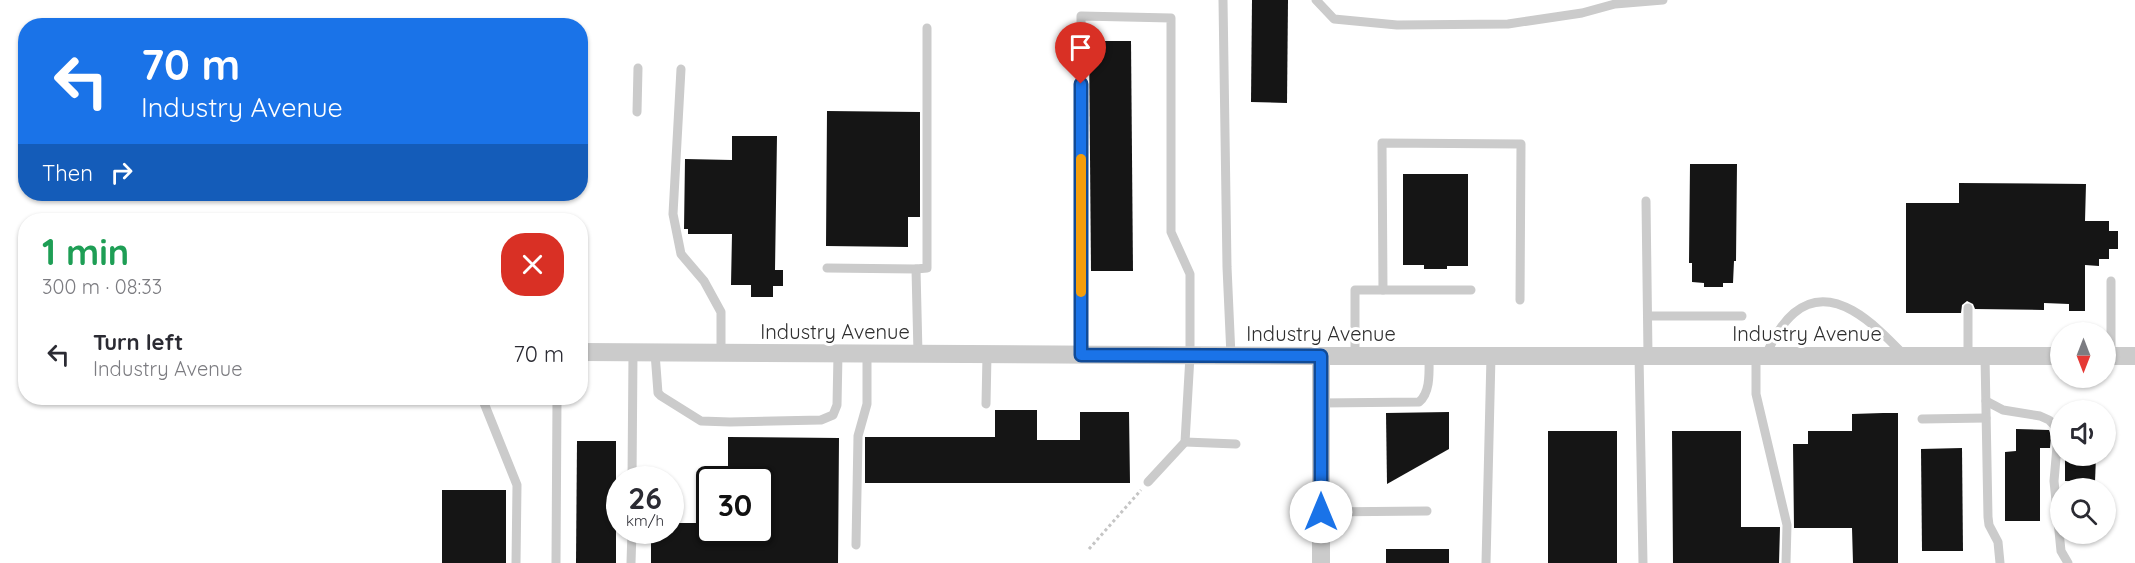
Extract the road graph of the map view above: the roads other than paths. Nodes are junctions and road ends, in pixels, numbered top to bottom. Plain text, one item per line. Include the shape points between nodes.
1 (1223, 0) edge
2 (1316, 0) edge
3 (1664, 0) edge
4 (1614, 2) edge
5 (927, 28) dead end
6 (638, 68) dead end
7 (681, 69) dead end
8 (637, 112) dead end
9 (1646, 201) dead end
10 (827, 268) dead end
11 (916, 269) junction
12 (2111, 281) dead end
13 (1383, 290) junction
14 (1471, 290) dead end
15 (1520, 300) dead end
16 (1968, 308) dead end
17 (1648, 316) junction
18 (1742, 316) dead end
19 (2110, 322) edge
20 (588, 352) edge
21 (633, 353) junction
22 (655, 353) junction
23 (721, 353) junction
24 (838, 354) junction
25 (867, 354) junction
26 (918, 354) junction
27 (987, 355) junction
28 (1081, 355) junction
29 (1190, 356) junction
30 (1232, 356) junction
31 (1321, 356) junction
32 (1355, 356) junction
33 (1429, 356) junction
34 (1491, 356) junction
35 (1643, 356) junction
36 (1760, 356) junction
37 (1906, 356) junction
38 (1977, 356) junction
39 (2050, 356) edge
40 (2116, 356) edge
41 (2135, 356) edge
42 (1986, 401) junction
43 (1321, 403) junction
44 (986, 404) dead end
45 (485, 405) edge
46 (557, 405) edge
47 (1986, 418) junction
48 (1922, 419) dead end
49 (1185, 442) junction
50 (1236, 444) dead end
51 (632, 466) edge
52 (1148, 482) road end
53 (1427, 511) dead end
54 (1321, 512) junction
55 (632, 544) edge
56 (856, 545) dead end
57 (516, 563) edge
58 (556, 563) edge
59 (631, 563) edge
60 (1322, 563) edge
61 (1486, 563) edge
62 (1643, 563) edge
63 (1786, 563) edge
64 (2000, 563) edge
65 (2068, 563) edge

1 - 30 lane
2 - 4 lane via 1334,19 1397,25 1508,24 1582,13
3 - 4 lane
5 - 11 lane via 927,268
6 - 8 lane
7 - 23 lane via 673,214 681,254 704,281 721,312
9 - 17 lane
10 - 11 lane
11 - 26 lane
12 - 19 lane
13 - 14 lane
13 - 15 lane via 1382,143 1521,144
13 - 32 lane via 1355,290
16 - 38 lane
17 - 18 lane
17 - 35 lane
20 - 21 street, Industry Avenue
21 - 22 street, Industry Avenue
21 - 51 lane
22 - 23 street, Industry Avenue
22 - 24 lane via 660,396 701,420 730,422 821,420 833,415 837,405
23 - 24 street, Industry Avenue
24 - 25 street, Industry Avenue
25 - 26 street, Industry Avenue
25 - 56 lane via 867,404 858,436
26 - 27 street, Industry Avenue
27 - 28 street, Industry Avenue
27 - 44 lane
28 - 29 street, Industry Avenue
28 - 29 lane via 1082,16 1171,18 1171,232 1190,274
29 - 30 street, Industry Avenue
29 - 49 lane
30 - 31 street, Industry Avenue
31 - 32 street, Industry Avenue
31 - 43 street
32 - 33 street, Industry Avenue
33 - 34 street, Industry Avenue
33 - 43 lane via 1428,382 1419,402
34 - 35 street, Industry Avenue
34 - 61 lane
35 - 36 street, Industry Avenue
35 - 62 lane
36 - 37 street, Industry Avenue
36 - 37 lane via 1793,314 1808,304 1824,301 1858,314 1881,330
36 - 63 lane via 1756,394 1787,525
37 - 38 street, Industry Avenue
38 - 39 street, Industry Avenue
38 - 42 lane
40 - 41 street
42 - 47 lane
42 - 65 lane via 2003,410 2049,420 2055,426 2055,493 2061,551
43 - 54 street
45 - 57 lane via 517,485
46 - 58 lane
47 - 48 lane
47 - 64 lane via 1988,517 1998,542
49 - 50 lane
49 - 52 lane
53 - 54 lane
54 - 60 street
55 - 59 lane

